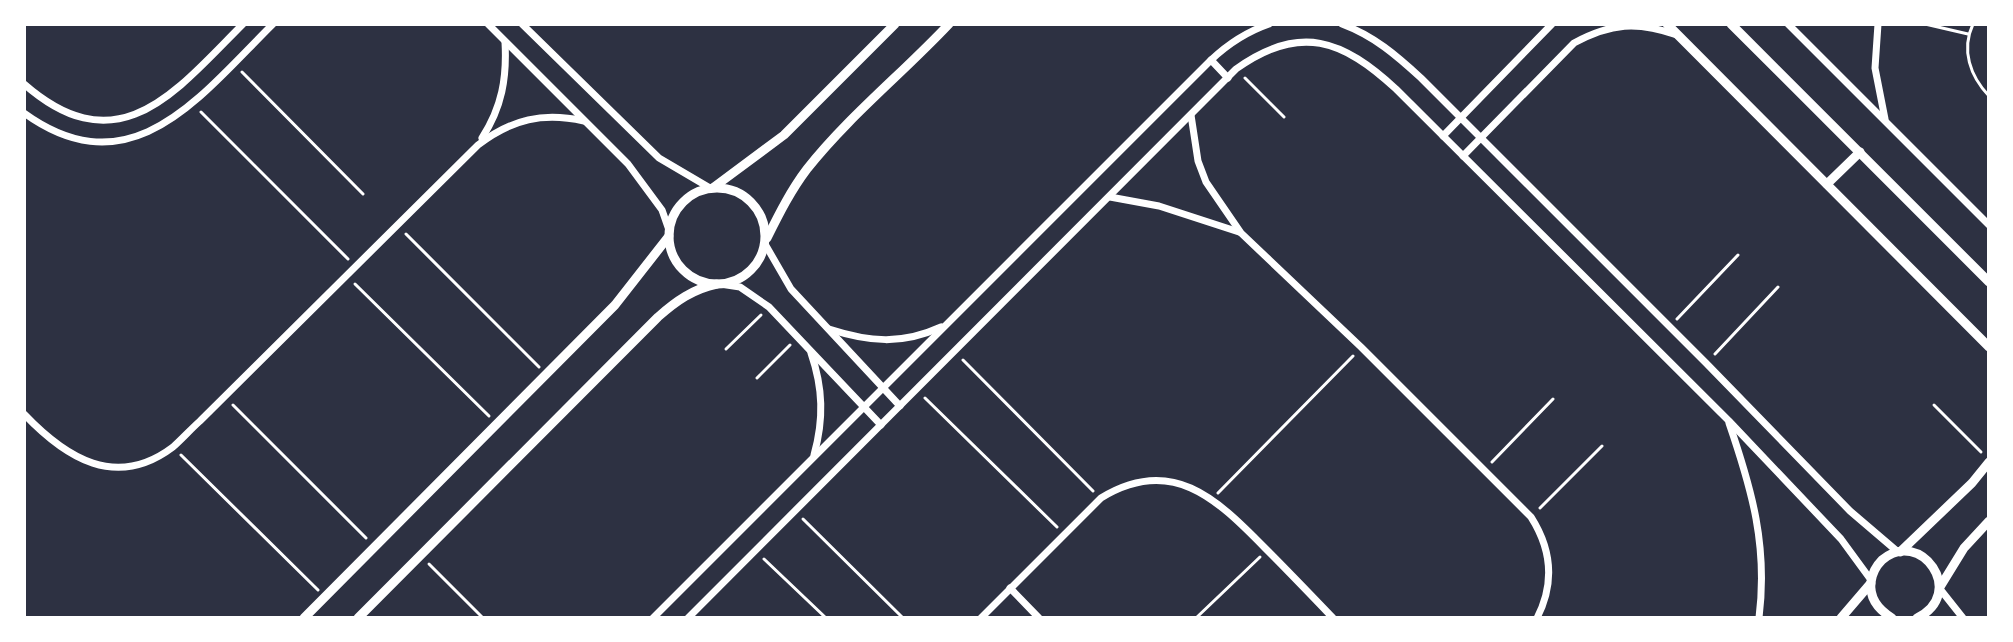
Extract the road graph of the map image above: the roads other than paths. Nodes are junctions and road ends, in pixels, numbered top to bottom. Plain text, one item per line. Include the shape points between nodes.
1 (243, 24) edge
2 (273, 24) edge
3 (488, 24) edge
4 (522, 24) edge
5 (895, 24) edge
6 (949, 24) edge
7 (1269, 24) edge
8 (1342, 24) edge
9 (1552, 24) edge
10 (1667, 24) edge
11 (1731, 24) edge
12 (1788, 24) edge
13 (1878, 24) edge
14 (1678, 35) junction
15 (505, 42) junction
16 (1211, 60) junction
17 (1228, 78) junction
18 (24, 84) edge
19 (24, 113) edge
20 (1191, 115) junction
21 (1461, 118) junction
22 (584, 121) junction
23 (1885, 122) junction
24 (1443, 136) junction
25 (1481, 137) junction
26 (478, 145) junction
27 (1860, 152) junction
28 (1463, 156) junction
29 (1827, 184) junction
30 (712, 188) junction
31 (1110, 197) junction
32 (1989, 225) edge
33 (669, 233) junction
34 (1241, 233) junction
35 (765, 242) junction
36 (1989, 282) edge
37 (718, 284) junction
38 (946, 325) junction
39 (828, 329) junction
40 (809, 347) junction
41 (1989, 347) edge
42 (883, 388) junction
43 (900, 406) junction
44 (864, 407) junction
45 (24, 414) edge
46 (1729, 421) junction
47 (881, 425) junction
48 (814, 457) junction
49 (1989, 461) edge
50 (1989, 521) edge
51 (1899, 552) junction
52 (1871, 582) junction
53 (1010, 588) junction
54 (1940, 588) junction
55 (304, 618) edge
56 (358, 618) edge
57 (653, 618) edge
58 (688, 618) edge
59 (981, 618) edge
60 (1039, 618) edge
61 (1333, 618) edge
62 (1537, 618) edge
63 (1759, 618) edge
64 (1841, 618) edge
65 (1892, 618) edge
66 (1917, 618) edge
67 (1963, 618) edge

1 - 18 street via 173,93 135,115 91,119 69,114
2 - 19 street via 192,104 157,129 116,141 73,138
3 - 15 street
4 - 30 street via 659,158
5 - 30 street via 784,135
6 - 35 street via 806,170
7 - 16 street via 1229,44
8 - 21 street via 1386,46
9 - 21 street
10 - 14 street
11 - 27 street
12 - 23 street
13 - 23 street via 1875,68
14 - 25 street via 1632,25 1574,43
14 - 29 street
15 - 22 street
15 - 26 street via 502,96
16 - 17 street
16 - 38 street
17 - 20 street
17 - 24 street via 1256,55 1278,46 1325,44 1372,67
20 - 31 street
20 - 34 street via 1206,182
21 - 24 street
21 - 25 street
22 - 26 street via 528,118
22 - 33 street via 640,178 662,210
23 - 32 street
24 - 28 street
25 - 28 street
25 - 51 street via 1850,511
26 - 45 street via 155,458 113,467 91,464 53,443
27 - 29 street
27 - 36 street
28 - 46 street
29 - 41 street
30 - 33 street via 687,198 672,218
30 - 35 street via 752,202 765,227
31 - 34 street
31 - 43 street
33 - 37 street via 683,270
33 - 55 street via 615,305
34 - 62 street via 1531,517 1542,534 1550,569
35 - 37 street via 761,256 744,275
35 - 39 street via 786,281
37 - 40 street via 740,287 769,307
37 - 56 street via 701,287 658,317
38 - 39 street via 900,341
38 - 42 street
39 - 42 street
40 - 44 street
40 - 48 street via 821,391
42 - 43 street
42 - 44 street
43 - 47 street
44 - 47 street
44 - 48 street
46 - 52 street via 1841,539
46 - 63 street via 1756,510 1762,550
47 - 58 street
48 - 57 street
49 - 51 street
50 - 54 street via 1964,548
51 - 52 street via 1880,562
51 - 54 street via 1924,557 1933,565
52 - 64 street
52 - 65 street via 1876,604
53 - 59 street
53 - 60 street
53 - 61 street via 1101,498 1131,483 1156,480 1182,484 1213,499
54 - 66 street via 1932,607
54 - 67 street

